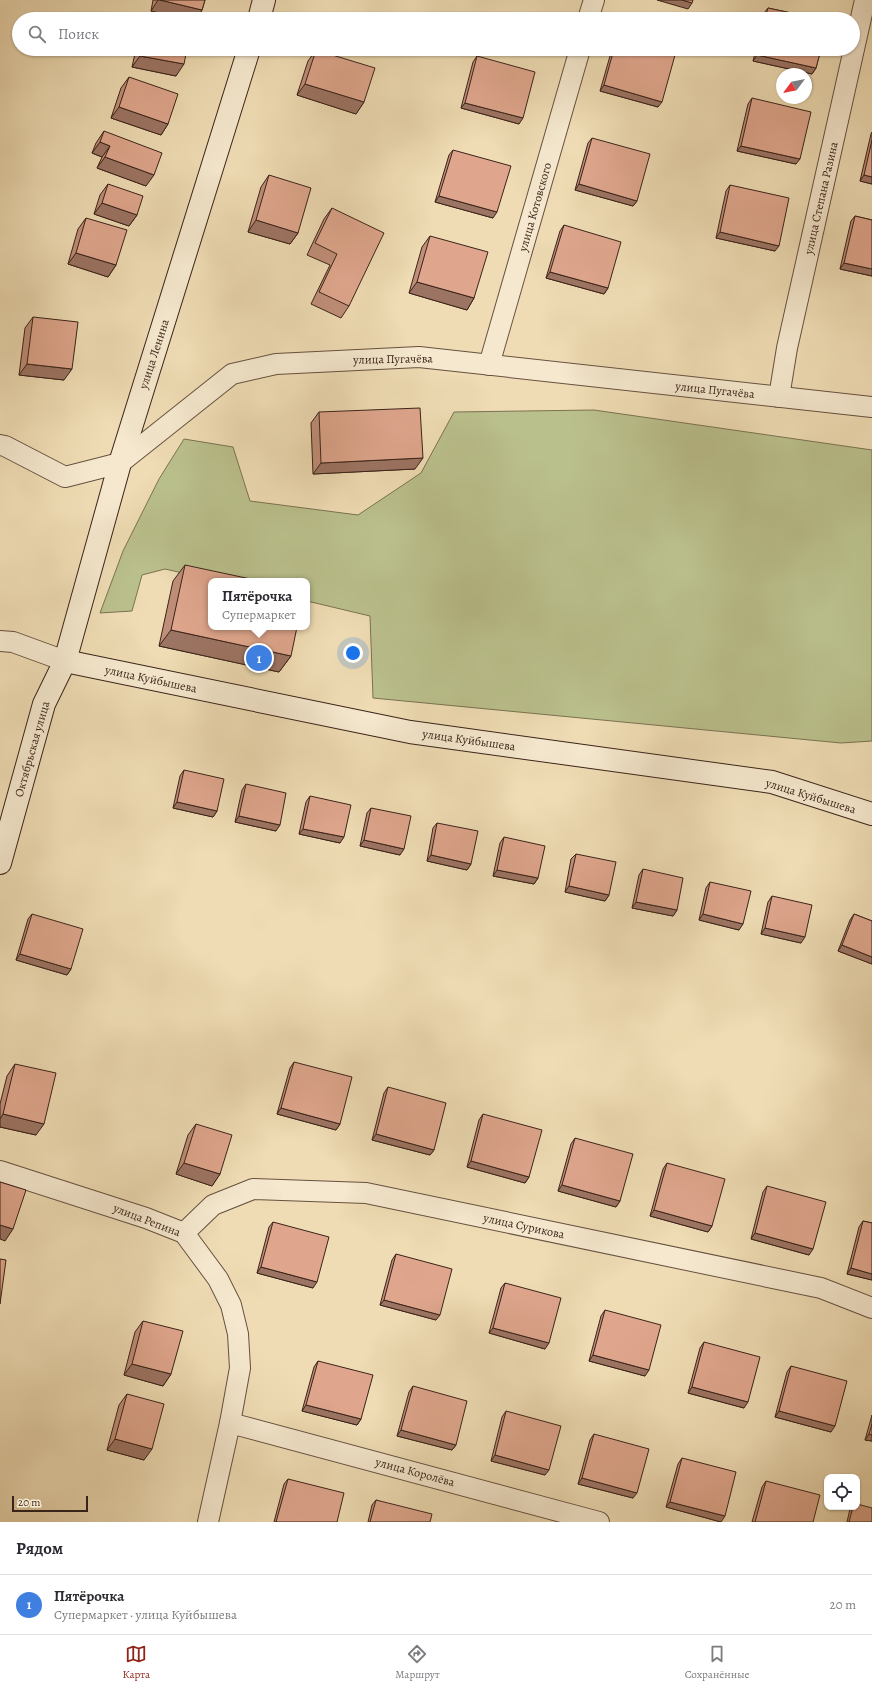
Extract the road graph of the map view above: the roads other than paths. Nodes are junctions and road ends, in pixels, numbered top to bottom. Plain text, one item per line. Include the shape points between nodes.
1 (264, 0) edge
2 (594, 0) edge
3 (865, 0) edge
4 (260, 12) edge
5 (590, 12) edge
6 (860, 22) edge
7 (247, 56) edge
8 (578, 56) edge
9 (852, 56) edge
10 (488, 365) junction
11 (778, 397) junction
12 (872, 407) edge
13 (0, 445) edge
14 (120, 462) junction
15 (0, 641) edge
16 (65, 661) junction
17 (872, 814) edge
18 (0, 863) edge
19 (0, 1171) edge
20 (184, 1233) junction
21 (872, 1308) edge
22 (230, 1423) junction
23 (208, 1522) edge
24 (599, 1522) edge

1 - 4 main road
2 - 5 street
3 - 6 street, улица Степана Разина
7 - 14 main road, улица Ленина
8 - 10 street, улица Котовского
9 - 11 street, улица Степана Разина
10 - 11 street, улица Пугачёва
10 - 14 street, улица Пугачёва via 419,357 276,364 232,374
11 - 12 street, улица Пугачёва
13 - 14 street, улица Пугачёва via 65,477
14 - 16 main road, улица Ленина
15 - 16 street via 13,642
16 - 17 main road, улица Куйбышева via 410,732 772,782
16 - 18 main road, Октябрьская улица via 44,704
19 - 20 street, улица Репина via 146,1218
20 - 21 street, улица Сурикова via 213,1205 253,1189 366,1193 821,1288
20 - 22 street, улица Репина via 218,1279 231,1305 238,1334 240,1368
22 - 23 street, улица Репина
22 - 24 street, улица Королёва

